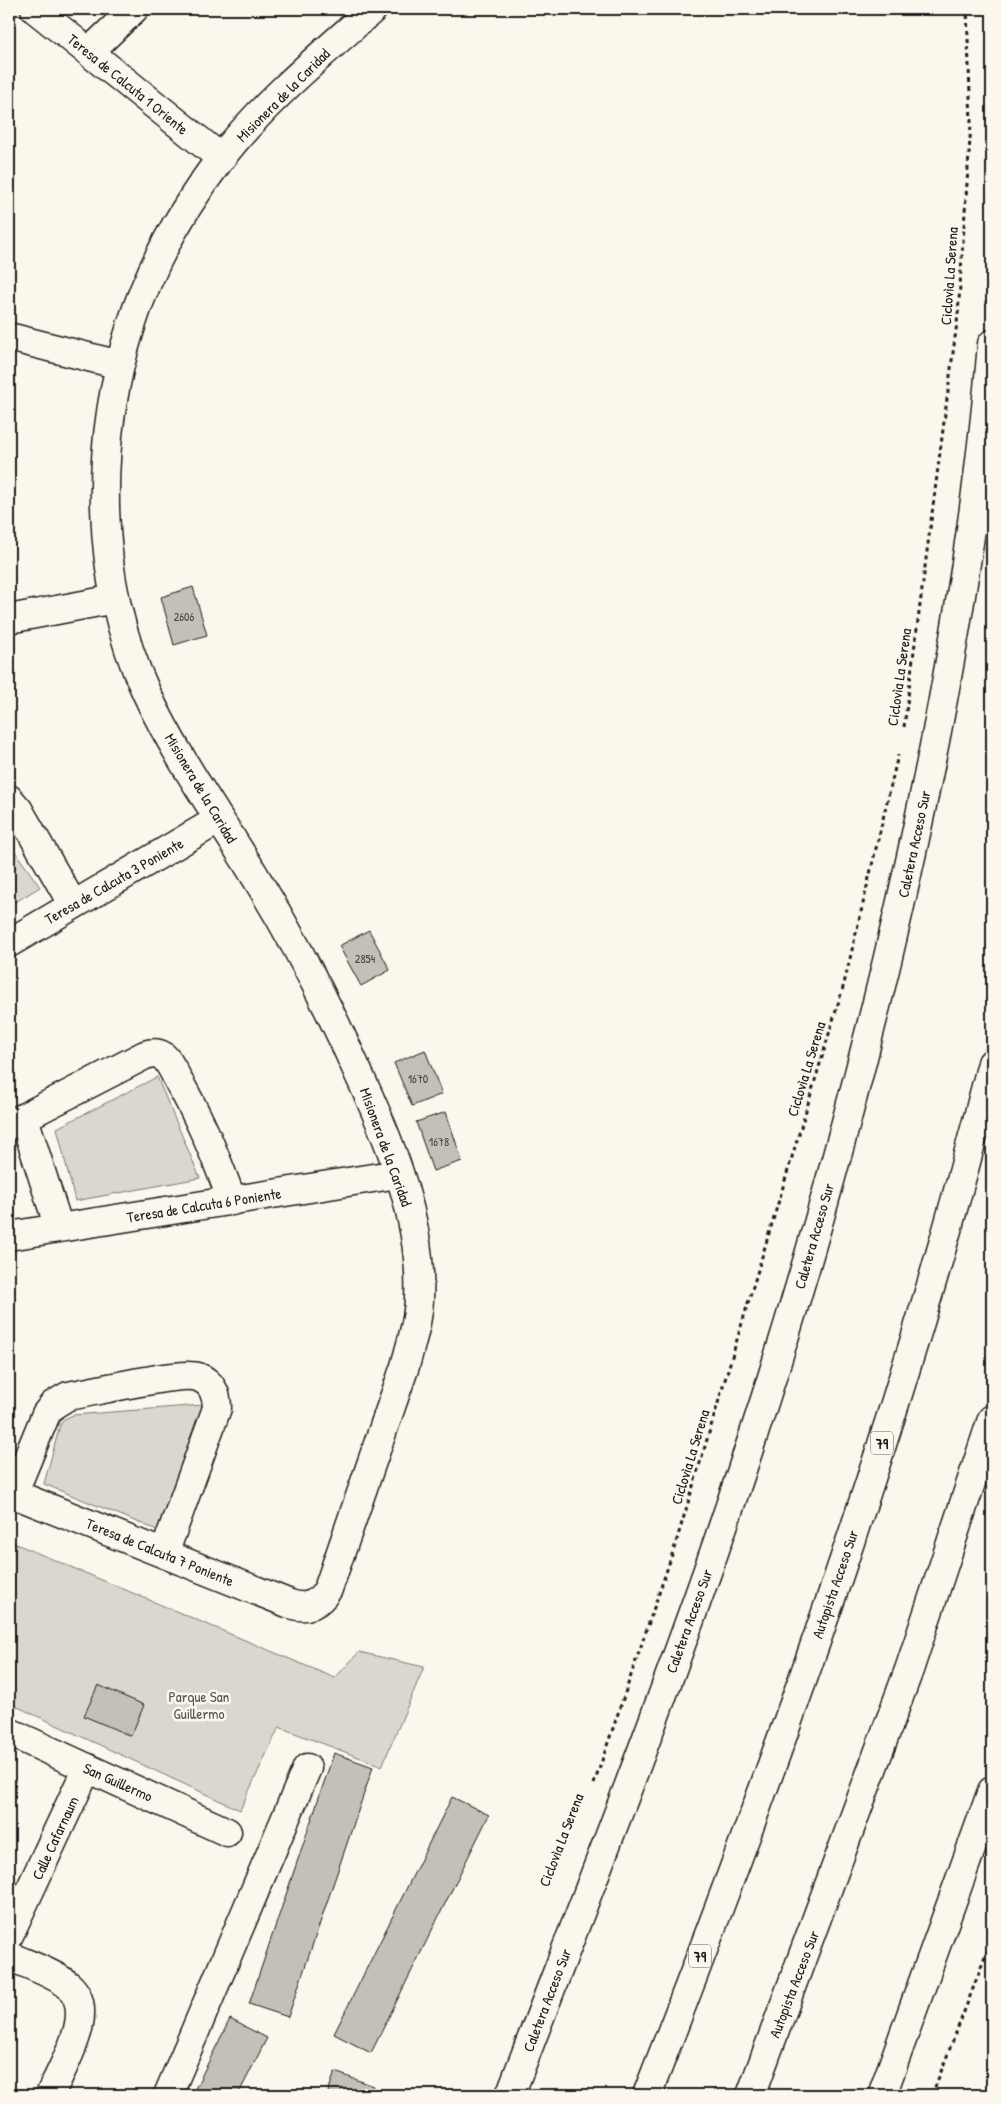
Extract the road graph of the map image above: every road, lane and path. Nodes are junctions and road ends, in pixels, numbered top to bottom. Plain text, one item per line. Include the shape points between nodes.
1 (35, 9) edge
2 (134, 9) edge
3 (373, 9) edge
4 (967, 9) edge
5 (89, 52) junction
6 (221, 158) junction
7 (9, 336) edge
8 (992, 344) edge
9 (120, 365) junction
10 (115, 599) junction
11 (9, 619) edge
12 (903, 736) dead end
13 (898, 755) dead end
14 (9, 798) edge
15 (218, 820) junction
16 (73, 905) junction
17 (9, 943) edge
18 (992, 1063) edge
19 (16, 1122) edge
20 (398, 1174) junction
21 (232, 1201) junction
22 (60, 1228) junction
23 (9, 1236) edge
24 (992, 1419) edge
25 (11, 1493) edge
26 (164, 1554) junction
27 (312, 1605) joint
28 (9, 1732) edge
29 (87, 1768) junction
30 (307, 1768) dead end
31 (593, 1787) dead end
32 (992, 1791) edge
33 (227, 1832) dead end
34 (9, 1934) edge
35 (992, 1939) edge
36 (9, 1956) edge
37 (50, 2095) edge
38 (168, 2095) edge
39 (510, 2095) edge
40 (647, 2095) edge
41 (751, 2095) edge
42 (882, 2095) edge
43 (932, 2095) edge

1 - 5 main road, Teresa de Calcuta 1 Oriente
2 - 5 main road
3 - 6 main road, Misionera de la Caridad via 282,91
4 - 12 path, Ciclovìa La Serena via 971,124 958,315
5 - 6 main road, Teresa de Calcuta 1 Oriente
6 - 9 main road, Misionera de la Caridad via 190,202 165,246 140,300
7 - 9 main road
8 - 39 main road, Caletera Acceso Sur via 975,506 936,736 891,944 828,1188 719,1537 602,1857
9 - 10 main road, Misionera de la Caridad via 110,424 105,484 108,561
10 - 11 main road
10 - 15 main road, Misionera de la Caridad via 131,655 158,719
13 - 31 path, Ciclovìa La Serena via 844,984 675,1546
14 - 16 main road
15 - 16 main road, Teresa de Calcuta 3 Poniente
15 - 20 main road, Misionera de la Caridad via 280,916 318,988 376,1113
16 - 17 main road, Teresa de Calcuta 3 Poniente
18 - 40 main road, Autopista Acceso Sur / 79 via 923,1315 866,1494 752,1816
19 - 21 main road via 145,1055 159,1054 168,1062 196,1111
19 - 22 main road
20 - 21 main road, Teresa de Calcuta 6 Poniente
20 - 27 main road, Misionera de la Caridad via 414,1230 418,1265 419,1300 414,1334 328,1590 319,1602
21 - 22 main road, Teresa de Calcuta 6 Poniente
22 - 23 main road, Teresa de Calcuta 6 Poniente
24 - 41 main road, Autopista Acceso Sur via 910,1670
25 - 26 main road, Teresa de Calcuta 7 Poniente
25 - 26 main road via 46,1414 60,1400 175,1377 198,1377 214,1390 217,1408
26 - 27 main road, Teresa de Calcuta 7 Poniente via 297,1606
28 - 29 main road, San Guillermo
29 - 33 main road, San Guillermo
29 - 34 main road, Calle Cafarnaum
30 - 38 main road
32 - 42 main road
35 - 43 path
36 - 37 main road via 68,1985 80,2002 82,2012 78,2032

